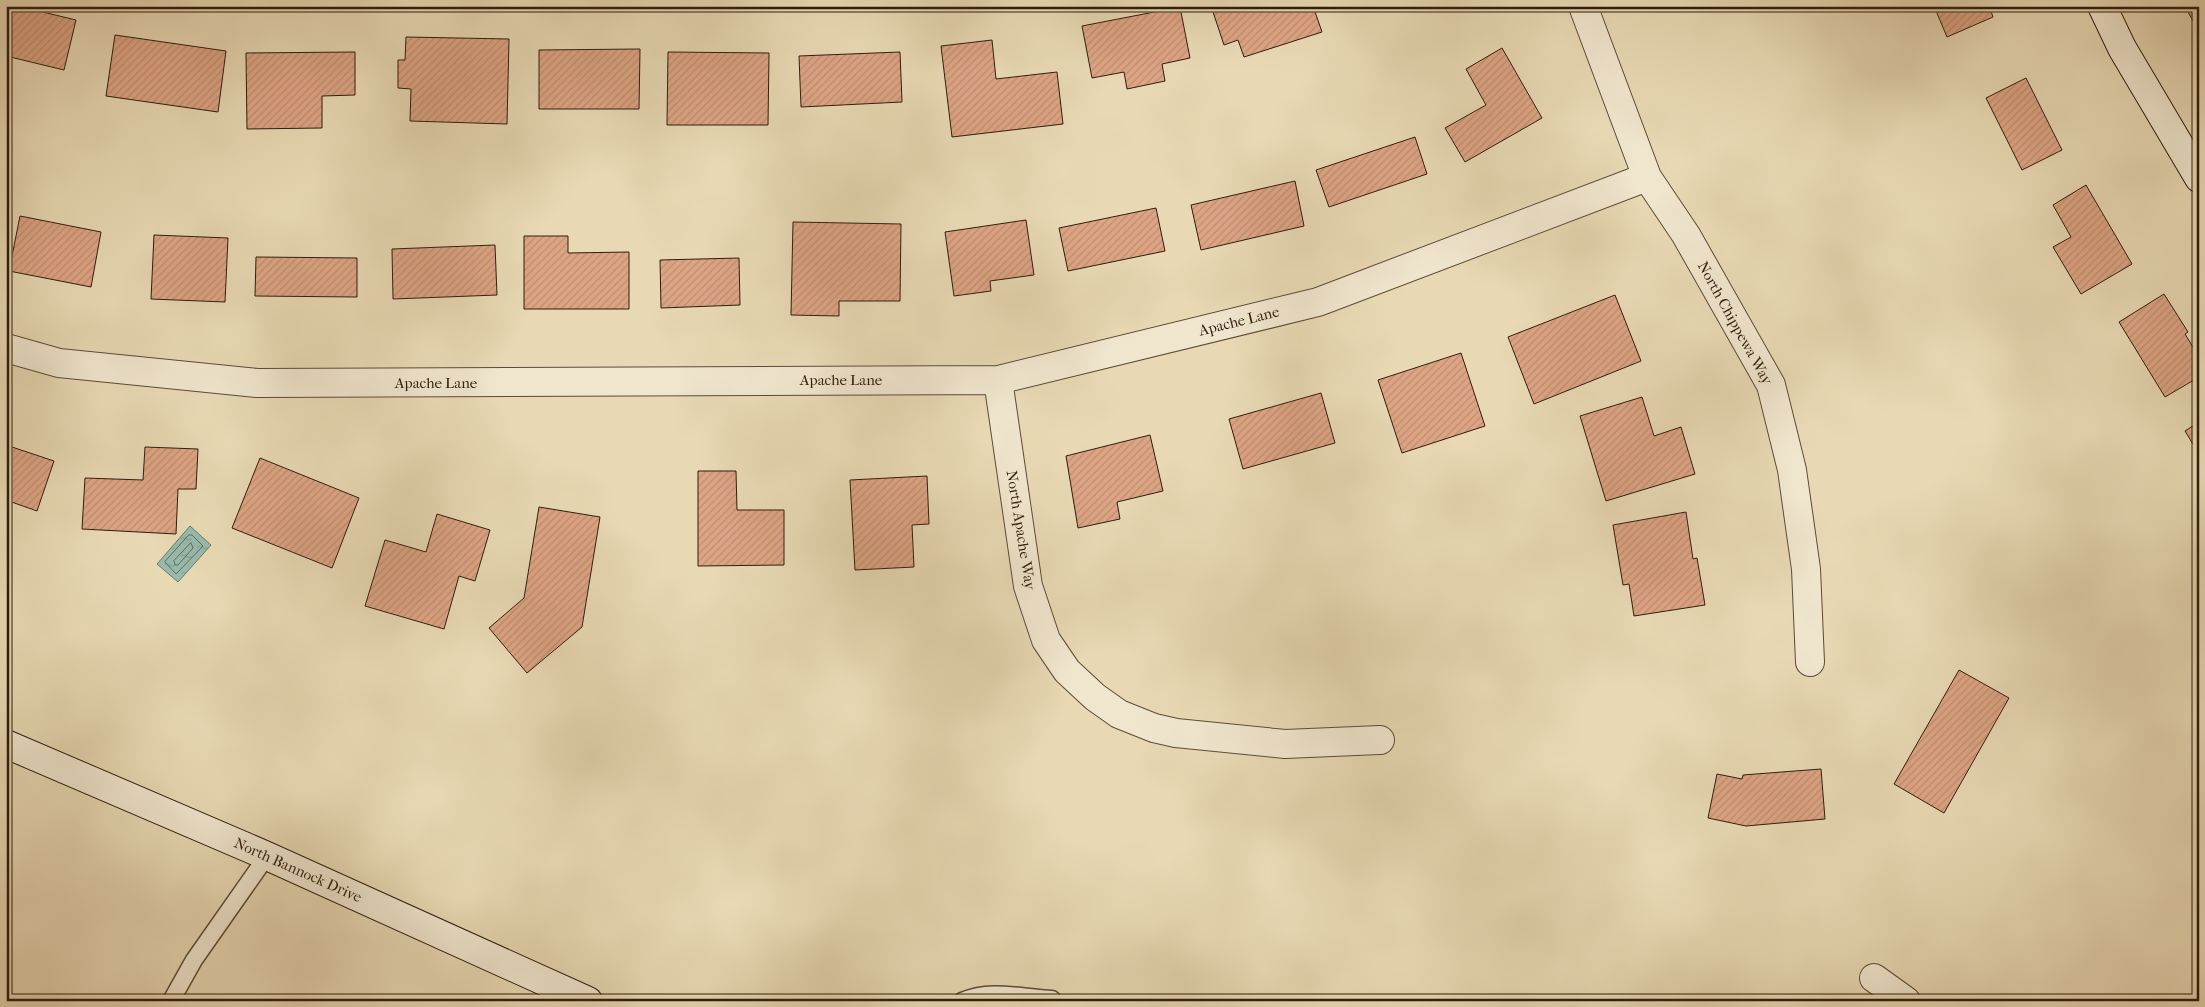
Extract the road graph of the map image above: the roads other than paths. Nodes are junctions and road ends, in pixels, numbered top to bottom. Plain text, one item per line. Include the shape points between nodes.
1 (1582, 6) edge
2 (2102, 6) edge
3 (1647, 177) junction
4 (2199, 178) edge
5 (6, 348) edge
6 (998, 380) junction
7 (1810, 662) dead end
8 (1380, 740) dead end
9 (6, 744) edge
10 (268, 856) junction
11 (1874, 978) dead end
12 (1052, 999) dead end
13 (170, 1001) edge
14 (588, 1001) edge
15 (962, 1001) edge
16 (1906, 1001) edge

1 - 3 street, North Chippewa Way
2 - 4 street via 2122,48
3 - 6 street, Apache Lane via 1318,302
3 - 7 street, North Chippewa Way via 1686,235 1771,384 1792,470 1806,569
5 - 6 street, Apache Lane via 59,363 257,384
6 - 8 street, North Apache Way via 1028,586 1046,640 1067,671 1095,697 1120,714 1176,733 1286,744
9 - 10 street, North Bannock Drive
10 - 13 lane via 194,960
10 - 14 street, North Bannock Drive
11 - 16 street
12 - 15 lane via 981,994

